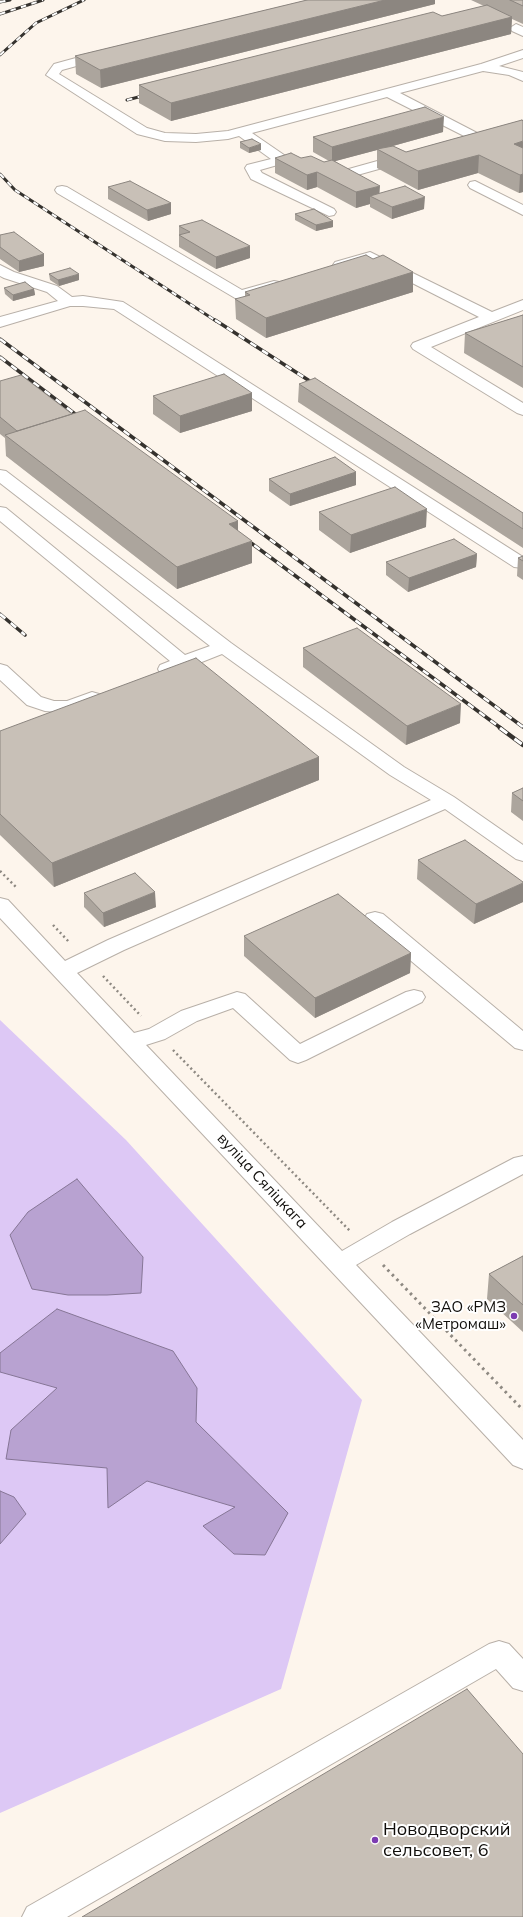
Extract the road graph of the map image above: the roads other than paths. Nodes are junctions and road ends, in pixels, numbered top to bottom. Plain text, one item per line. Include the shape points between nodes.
1 (120, 50) edge
2 (523, 54) edge
3 (483, 67) junction
4 (523, 77) edge
5 (390, 93) junction
6 (242, 132) junction
7 (490, 134) edge
8 (476, 138) junction
9 (454, 144) edge
10 (417, 154) edge
11 (282, 160) junction
12 (343, 175) junction
13 (362, 185) edge
14 (475, 185) dead end
15 (62, 190) dead end
16 (523, 211) edge
17 (329, 212) dead end
18 (0, 269) edge
19 (327, 269) edge
20 (290, 280) edge
21 (69, 302) junction
22 (523, 305) edge
23 (492, 318) junction
24 (0, 322) edge
25 (523, 410) edge
26 (0, 475) edge
27 (0, 512) edge
28 (520, 563) dead end
29 (224, 647) junction
30 (183, 663) junction
31 (0, 670) edge
32 (147, 677) edge
33 (8, 688) edge
34 (112, 690) edge
35 (447, 801) junction
36 (523, 855) edge
37 (0, 905) edge
38 (375, 919) dead end
39 (63, 971) junction
40 (414, 997) dead end
41 (130, 1042) junction
42 (523, 1043) edge
43 (523, 1164) edge
44 (340, 1263) junction
45 (523, 1458) edge
46 (523, 1679) edge
47 (38, 1917) edge

1 - 6 street via 58,67 52,76 142,131 165,137 196,138
2 - 3 street
3 - 4 street via 512,72
3 - 5 street
5 - 6 street
5 - 8 street
6 - 11 street
7 - 8 street
8 - 9 street
10 - 12 street
11 - 12 street
11 - 17 street via 252,168 256,176
12 - 13 street
14 - 16 street
15 - 20 street via 240,295
18 - 21 street via 9,275 52,289
19 - 23 street via 370,256
21 - 24 street
21 - 28 street via 118,305
22 - 23 street
23 - 25 street via 419,346
26 - 29 street
27 - 30 street
29 - 30 street
29 - 35 street via 397,771
30 - 32 street
31 - 33 street
33 - 34 street via 52,707 69,707
35 - 36 street
35 - 39 street via 116,945
37 - 39 street, вуліца Сяліцкага
38 - 42 street
39 - 41 street, вуліца Сяліцкага
40 - 41 street via 298,1055 237,999 189,1016 157,1034
41 - 44 street, вуліца Сяліцкага
43 - 44 street
44 - 45 street, вуліца Сяліцкага
46 - 47 street via 500,1653

